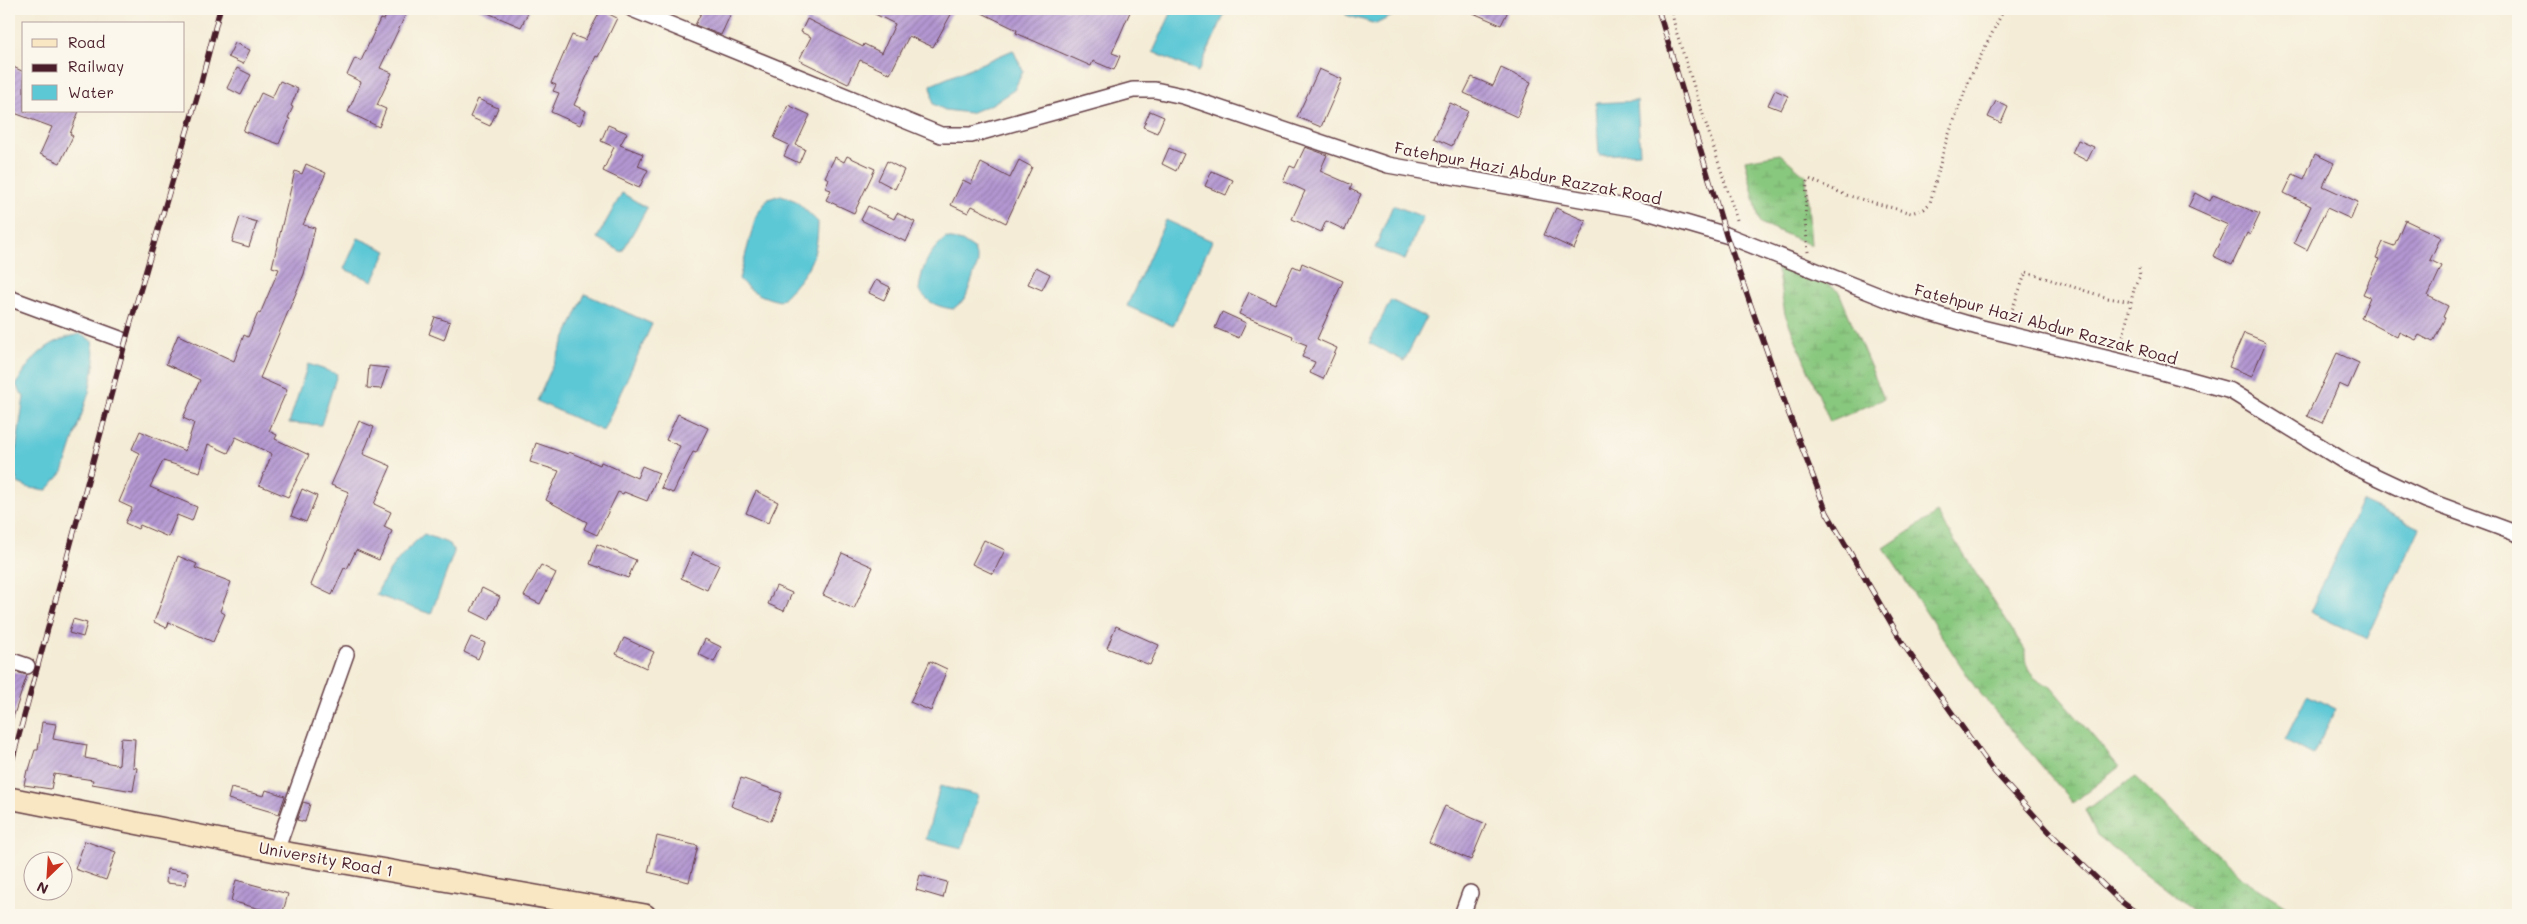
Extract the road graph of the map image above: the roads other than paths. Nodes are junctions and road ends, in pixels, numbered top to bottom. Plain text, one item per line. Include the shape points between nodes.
1 (632, 9) edge
2 (9, 298) edge
3 (120, 338) dead end
4 (2518, 534) edge
5 (346, 654) dead end
6 (9, 660) edge
7 (27, 666) dead end
8 (9, 798) edge
9 (276, 851) junction
10 (1470, 892) dead end
11 (645, 915) edge
12 (1462, 915) edge

1 - 4 street, Fatehpur Hazi Abdur Razzak Road via 941,135 970,135 1133,90 1155,90 1183,96 1388,165 1637,209 1744,242 1897,303 2231,391 2355,468 2426,500
2 - 3 street
5 - 9 street
6 - 7 street
8 - 9 main road, University Road 1
9 - 11 main road, University Road 1
10 - 12 street

